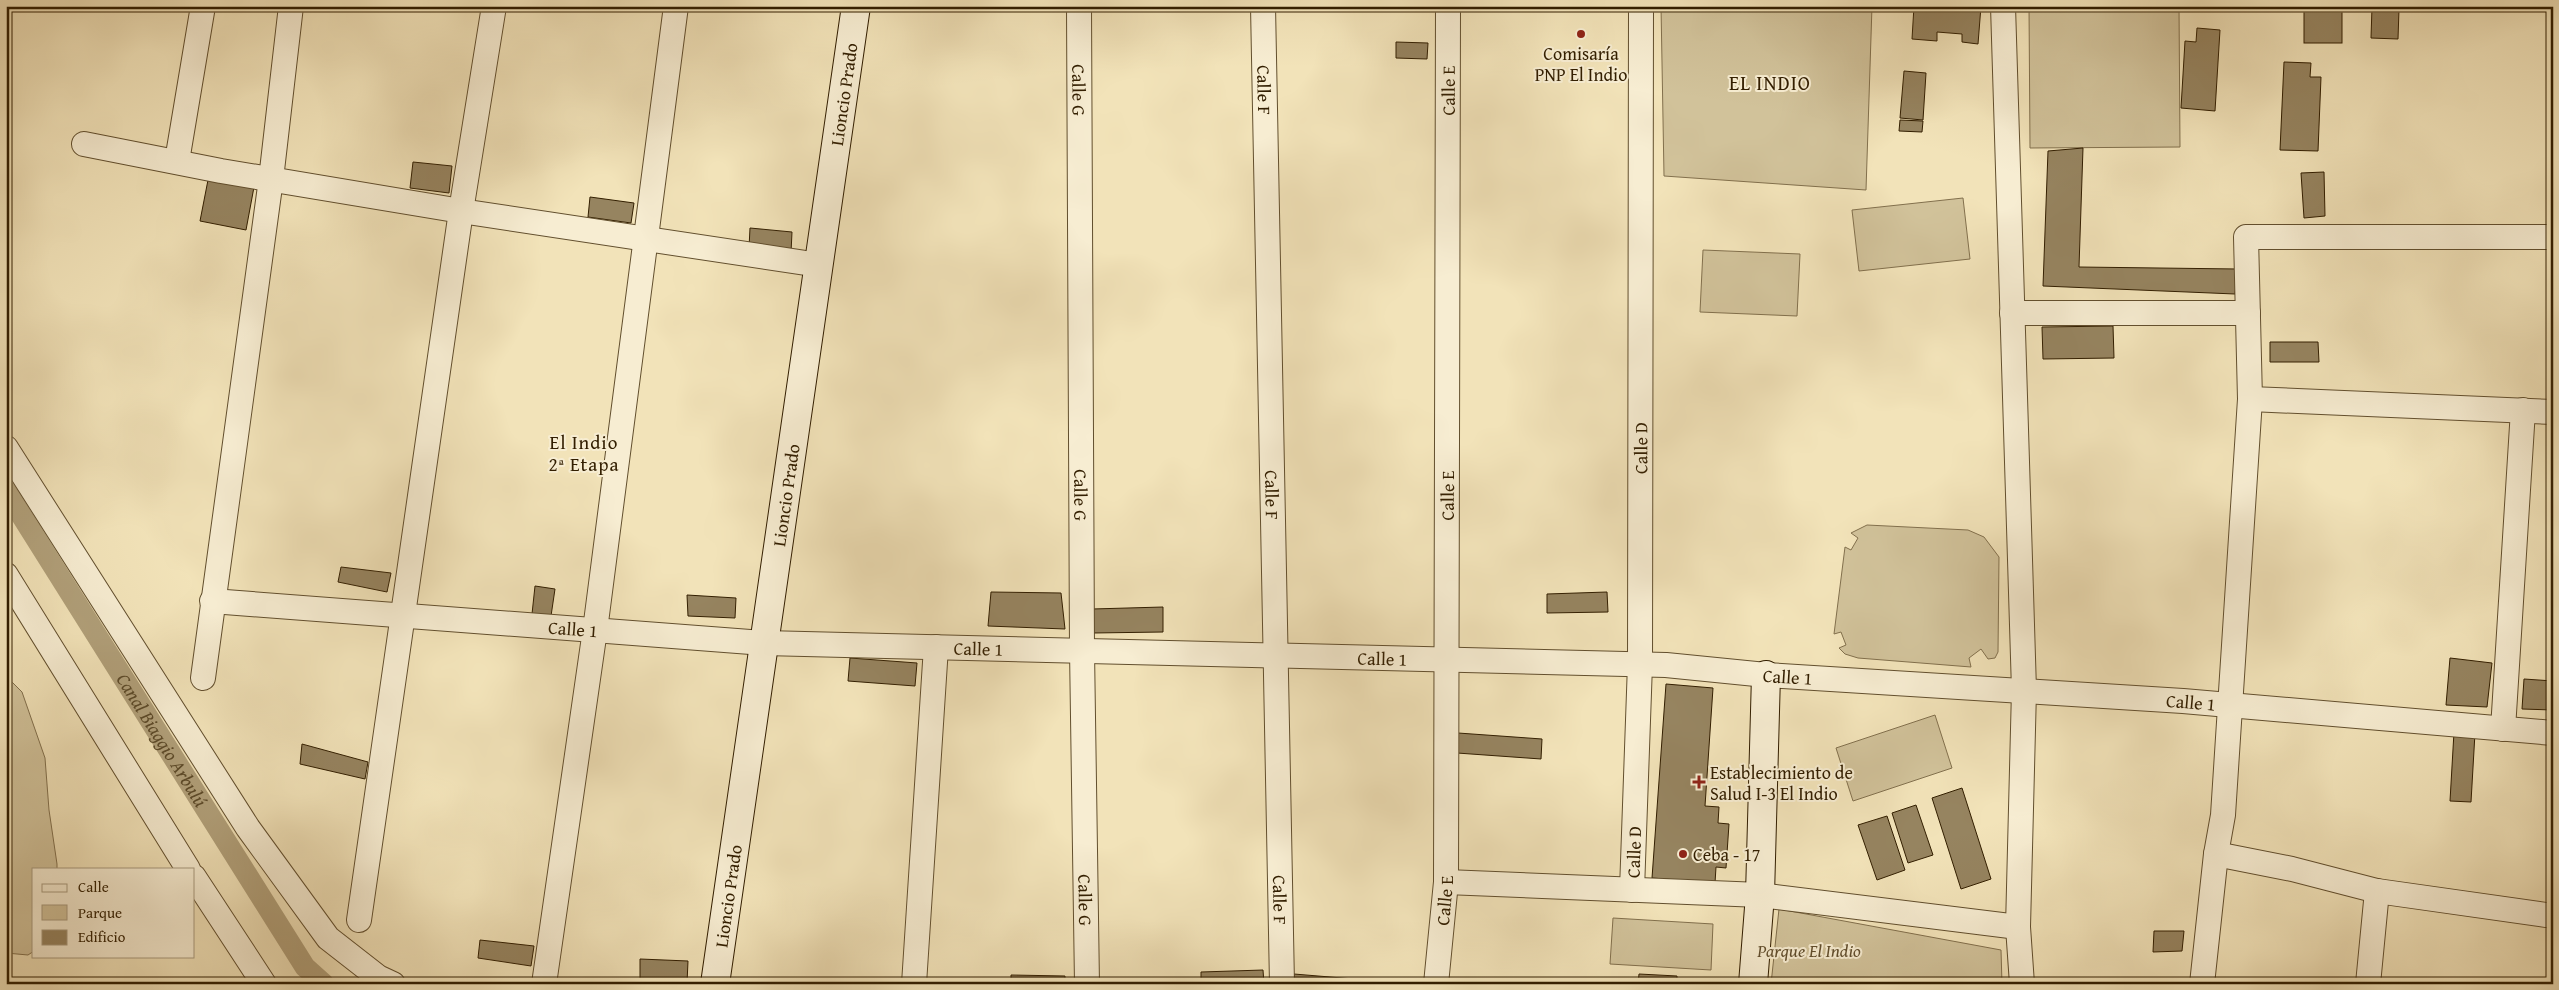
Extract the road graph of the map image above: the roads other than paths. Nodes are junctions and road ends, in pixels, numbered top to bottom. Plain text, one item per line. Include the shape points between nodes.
1 (203, 6) edge
2 (291, 6) edge
3 (494, 6) edge
4 (676, 6) edge
5 (856, 6) edge
6 (1079, 6) edge
7 (1263, 6) edge
8 (1448, 6) edge
9 (1641, 6) edge
10 (2003, 6) edge
11 (84, 144) dead end
12 (177, 161) junction
13 (271, 179) junction
14 (461, 211) junction
15 (2553, 237) edge
16 (647, 239) junction
17 (819, 265) junction
18 (2012, 313) junction
19 (2248, 313) junction
20 (2250, 399) junction
21 (2523, 410) junction
22 (2553, 412) edge
23 (6, 448) edge
24 (6, 575) edge
25 (212, 600) junction
26 (404, 615) junction
27 (595, 630) junction
28 (764, 642) junction
29 (936, 647) junction
30 (1082, 650) junction
31 (1275, 655) junction
32 (1448, 659) junction
33 (1640, 664) junction
34 (1766, 674) junction
35 (203, 678) dead end
36 (2024, 690) junction
37 (2230, 705) junction
38 (2503, 729) junction
39 (2553, 733) edge
40 (2216, 854) junction
41 (187, 868) edge
42 (195, 880) edge
43 (1446, 882) junction
44 (1632, 890) junction
45 (2377, 891) junction
46 (1760, 895) junction
47 (2553, 916) edge
48 (358, 920) dead end
49 (2018, 926) junction
50 (264, 984) edge
51 (393, 984) edge
52 (544, 984) edge
53 (716, 984) edge
54 (914, 984) edge
55 (1087, 984) edge
56 (1282, 984) edge
57 (1436, 984) edge
58 (1753, 984) edge
59 (2022, 984) edge
60 (2202, 984) edge
61 (2368, 984) edge

1 - 12 street
2 - 13 street
3 - 14 street
4 - 16 street
5 - 17 street, Lioncio Prado
6 - 30 street, Calle G
7 - 31 street, Calle F
8 - 32 street, Calle E
9 - 33 street, Calle D
10 - 18 street
11 - 12 street
12 - 13 street
13 - 14 street
13 - 25 street
14 - 16 street
14 - 26 street
15 - 19 street via 2246,236
16 - 17 street
16 - 27 street
17 - 28 street, Lioncio Prado
18 - 19 street
18 - 36 street
19 - 20 street
20 - 21 street
20 - 37 street
21 - 22 street
21 - 38 street
23 - 51 street via 248,828 328,938 378,977
24 - 41 street
25 - 26 street, Calle 1
25 - 35 street
26 - 27 street, Calle 1
26 - 48 street
27 - 28 street, Calle 1
27 - 52 street
28 - 29 street, Calle 1
28 - 53 street, Lioncio Prado
29 - 30 street, Calle 1
29 - 54 street
30 - 31 street, Calle 1
30 - 55 street, Calle G
31 - 32 street, Calle 1
31 - 56 street, Calle F
32 - 33 street, Calle 1
32 - 43 street, Calle E
33 - 34 street, Calle 1
33 - 44 street, Calle D
34 - 36 street, Calle 1
34 - 46 street
36 - 37 street, Calle 1
36 - 49 street
37 - 38 street, Calle 1
37 - 40 street via 2223,815
38 - 39 street, Calle 1
40 - 45 street
40 - 60 street
42 - 50 street
43 - 44 street
43 - 57 street, Calle E
44 - 46 street
45 - 47 street
45 - 61 street
46 - 49 street
46 - 58 street
49 - 59 street

